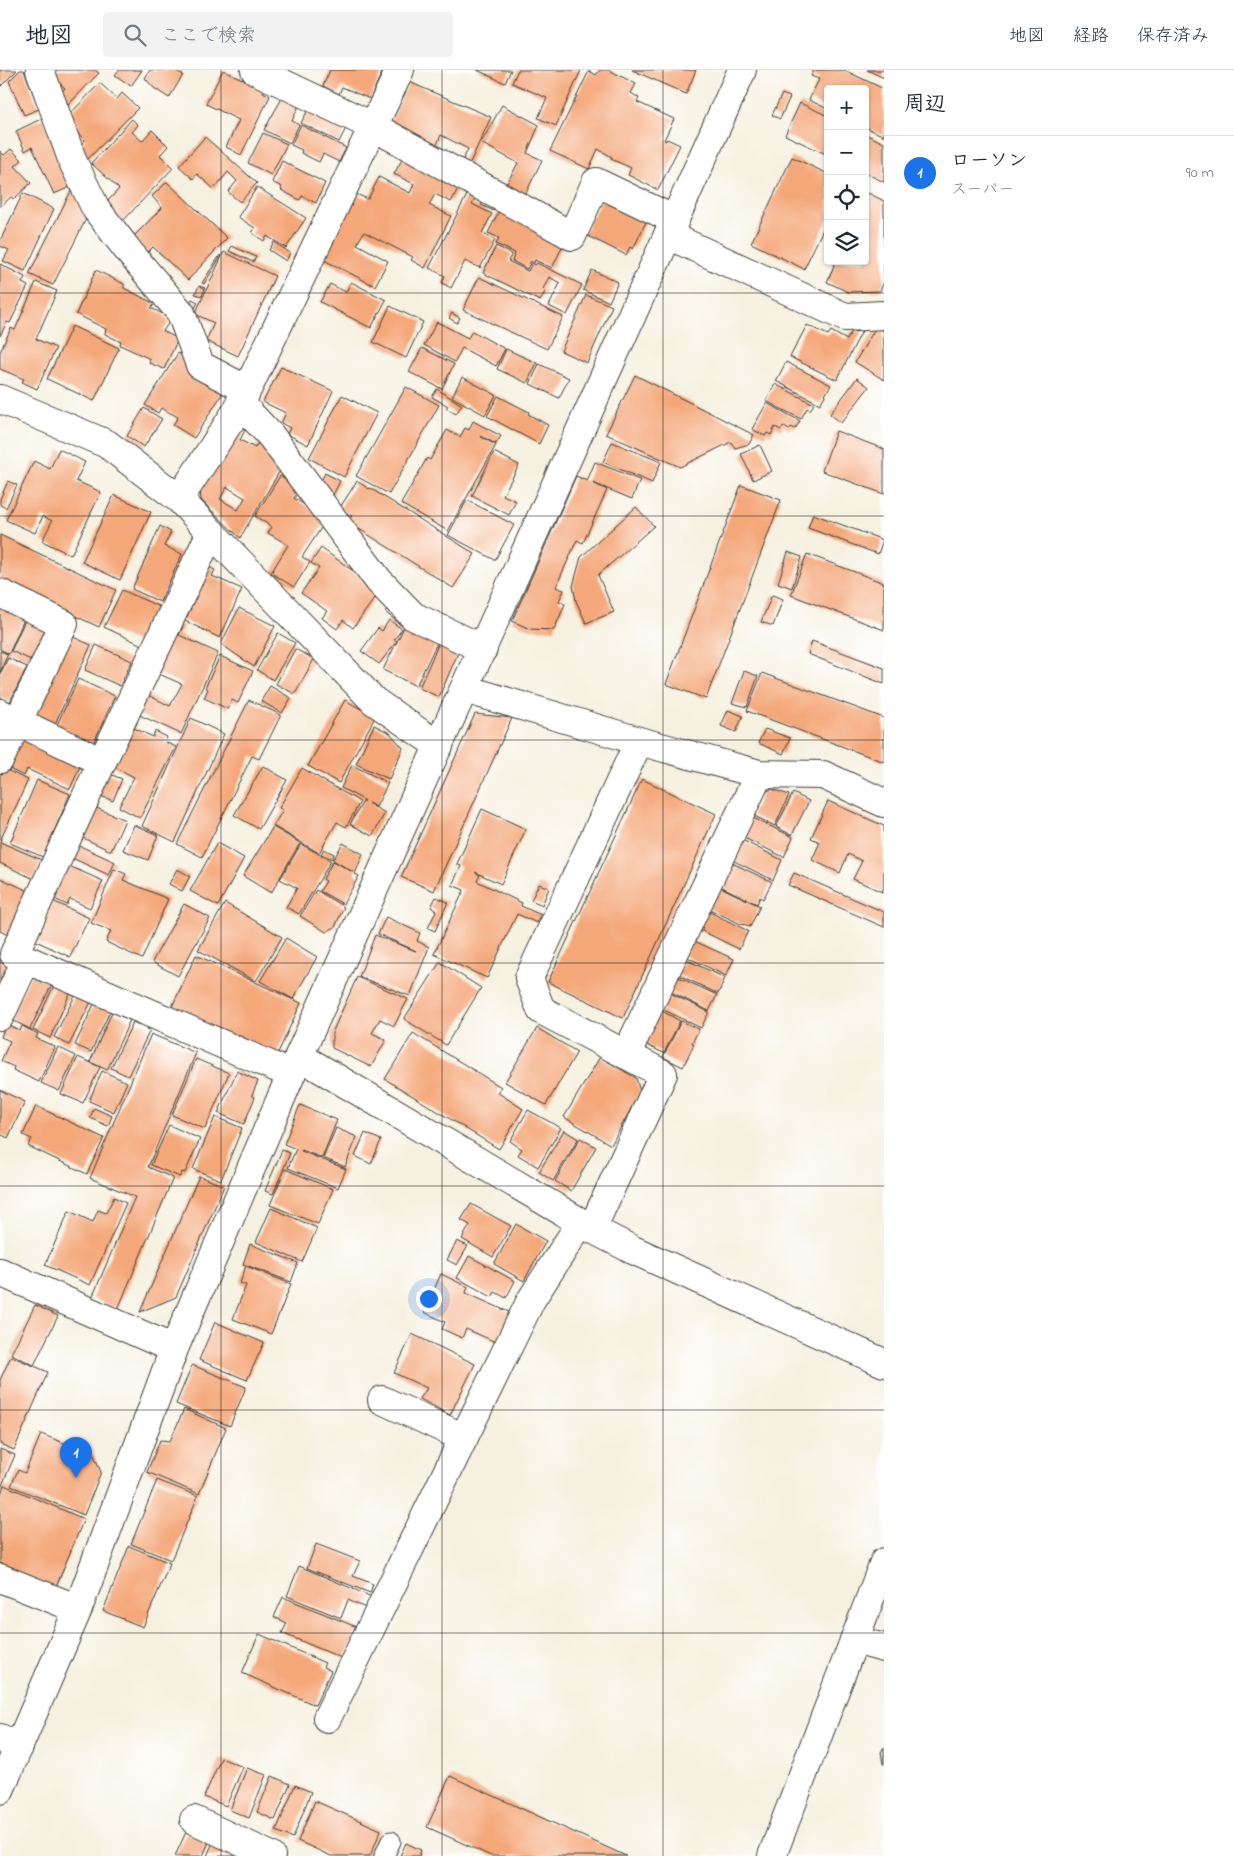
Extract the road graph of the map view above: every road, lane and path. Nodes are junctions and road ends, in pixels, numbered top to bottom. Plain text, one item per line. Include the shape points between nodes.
1 (40, 70) edge
2 (255, 70) edge
3 (400, 70) edge
4 (742, 70) edge
5 (374, 127) junction
6 (672, 227) junction
7 (884, 315) edge
8 (244, 396) junction
9 (0, 399) edge
10 (179, 498) junction
11 (211, 532) junction
12 (0, 593) edge
13 (483, 649) junction
14 (465, 689) junction
15 (9, 717) edge
16 (639, 741) junction
17 (439, 746) junction
18 (0, 759) edge
19 (102, 762) junction
20 (759, 774) junction
21 (884, 803) edge
22 (26, 960) junction
23 (0, 1016) edge
24 (626, 1055) junction
25 (295, 1065) junction
26 (586, 1225) junction
27 (0, 1272) edge
28 (174, 1349) junction
29 (884, 1363) edge
30 (382, 1400) dead end
31 (464, 1438) junction
32 (884, 1562) edge
33 (0, 1578) edge
34 (78, 1609) junction
35 (854, 1640) junction
36 (884, 1648) edge
37 (327, 1718) dead end
38 (9, 1743) edge
39 (0, 1790) edge
40 (194, 1820) dead end
41 (271, 1856) edge
42 (772, 1856) edge

1 - 8 street via 73,162 96,209 181,313 200,364
2 - 5 street
3 - 5 street
4 - 6 street
5 - 6 street via 572,236 596,182
5 - 8 street
6 - 7 street via 845,317
6 - 13 street
8 - 10 street
8 - 13 street via 379,581 413,616
9 - 10 street via 107,444
10 - 11 street
11 - 17 street via 374,701
11 - 19 street
12 - 15 street via 64,624
13 - 14 street
14 - 16 street
14 - 17 street
15 - 18 street
15 - 19 street
16 - 20 street
16 - 24 street via 529,978 541,1010
17 - 25 street
19 - 22 street via 14,954
20 - 21 street via 822,775
20 - 24 street
22 - 23 street
22 - 25 street
24 - 26 street via 663,1074
25 - 26 street
25 - 28 street
26 - 29 street via 642,1254
26 - 31 street via 531,1300
27 - 28 street
28 - 34 street
30 - 31 street
31 - 37 street
32 - 35 street
33 - 34 street
34 - 38 street
35 - 36 street
35 - 42 street
38 - 39 street
40 - 41 street

